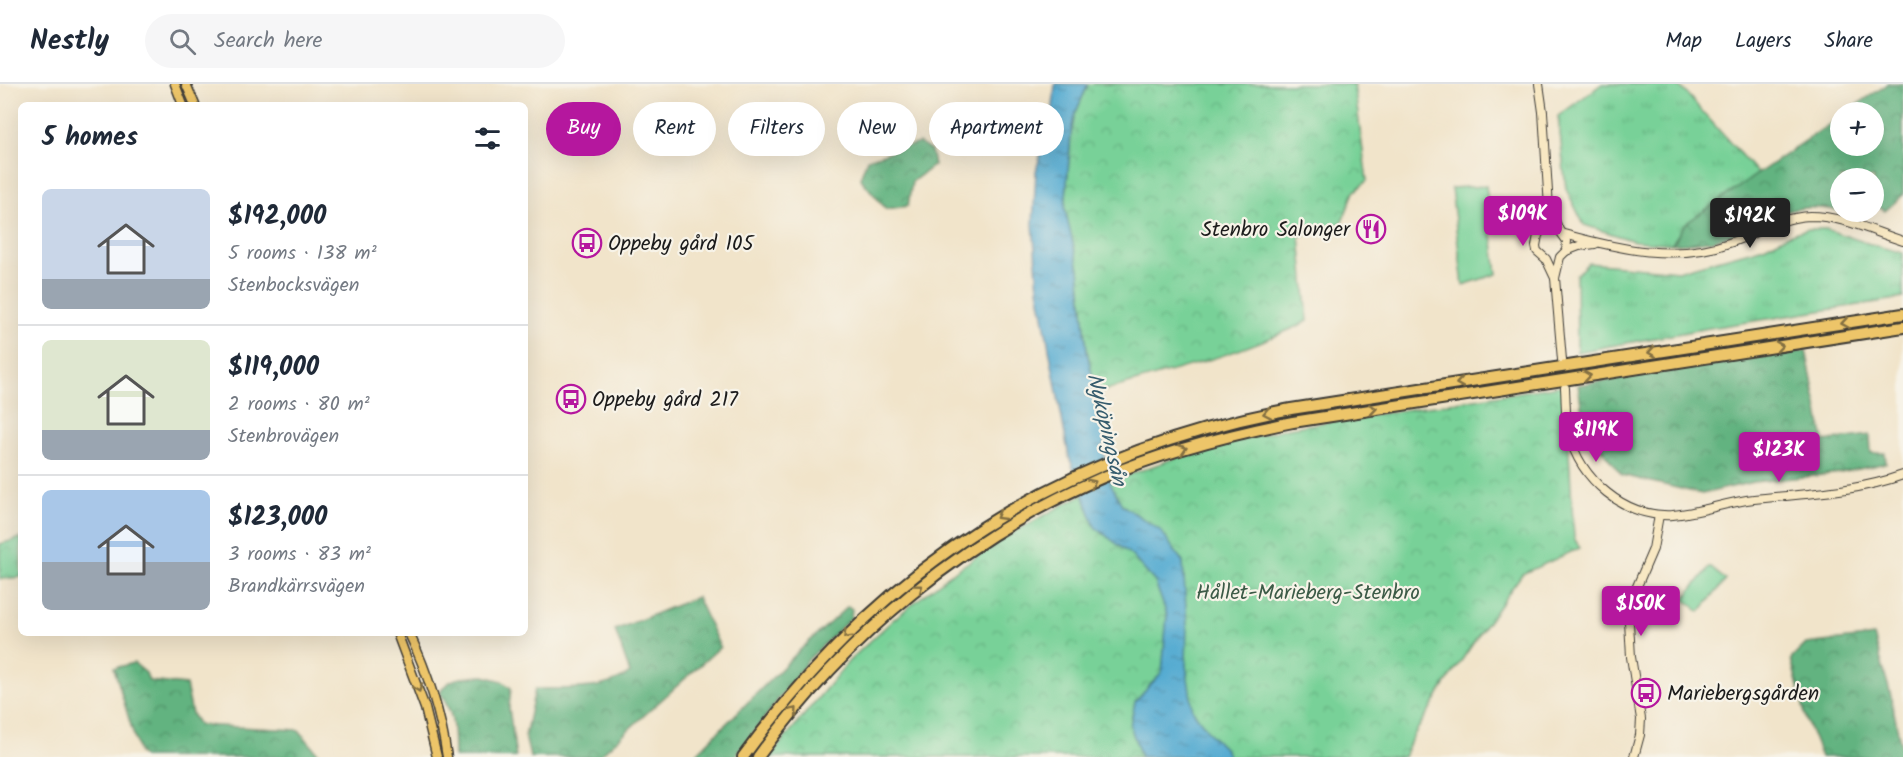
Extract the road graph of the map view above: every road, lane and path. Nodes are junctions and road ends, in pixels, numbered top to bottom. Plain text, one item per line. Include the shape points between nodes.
1 (174, 84) edge
2 (186, 84) edge
3 (1539, 84) edge
4 (182, 102) edge
5 (194, 102) edge
6 (1549, 208) junction
7 (1542, 231) junction
8 (1562, 232) junction
9 (1903, 241) edge
10 (1600, 243) junction
11 (1563, 254) junction
12 (1546, 259) junction
13 (1555, 278) junction
14 (1903, 314) edge
15 (1903, 327) edge
16 (1562, 360) dead end
17 (1565, 388) dead end
18 (1903, 475) edge
19 (1659, 515) junction
20 (398, 636) edge
21 (410, 636) edge
22 (437, 757) edge
23 (447, 757) edge
24 (743, 757) edge
25 (758, 757) edge
26 (1634, 757) edge

1 - 4 main road
2 - 5 main road
3 - 6 street
6 - 7 street
6 - 8 street
7 - 8 street via 1551,228
7 - 12 street via 1536,246
8 - 10 street
8 - 11 street via 1567,241
9 - 10 street via 1841,220 1812,216 1791,218 1730,243 1689,252 1647,252
10 - 11 street via 1579,246
11 - 12 street
11 - 13 street
12 - 13 street
13 - 16 street
14 -> 24 highway via 1246,417 1122,457 1000,516 934,560 862,620 782,706
25 -> 15 highway via 814,686 902,601 988,539 1057,500 1127,468 1185,448 1293,422
17 - 19 street via 1568,431 1591,477 1619,501
18 - 19 street via 1840,489
19 - 26 street via 1653,549 1636,587 1630,613 1629,644 1641,719
20 -> 22 main road via 425,708
21 - 23 main road via 426,676

